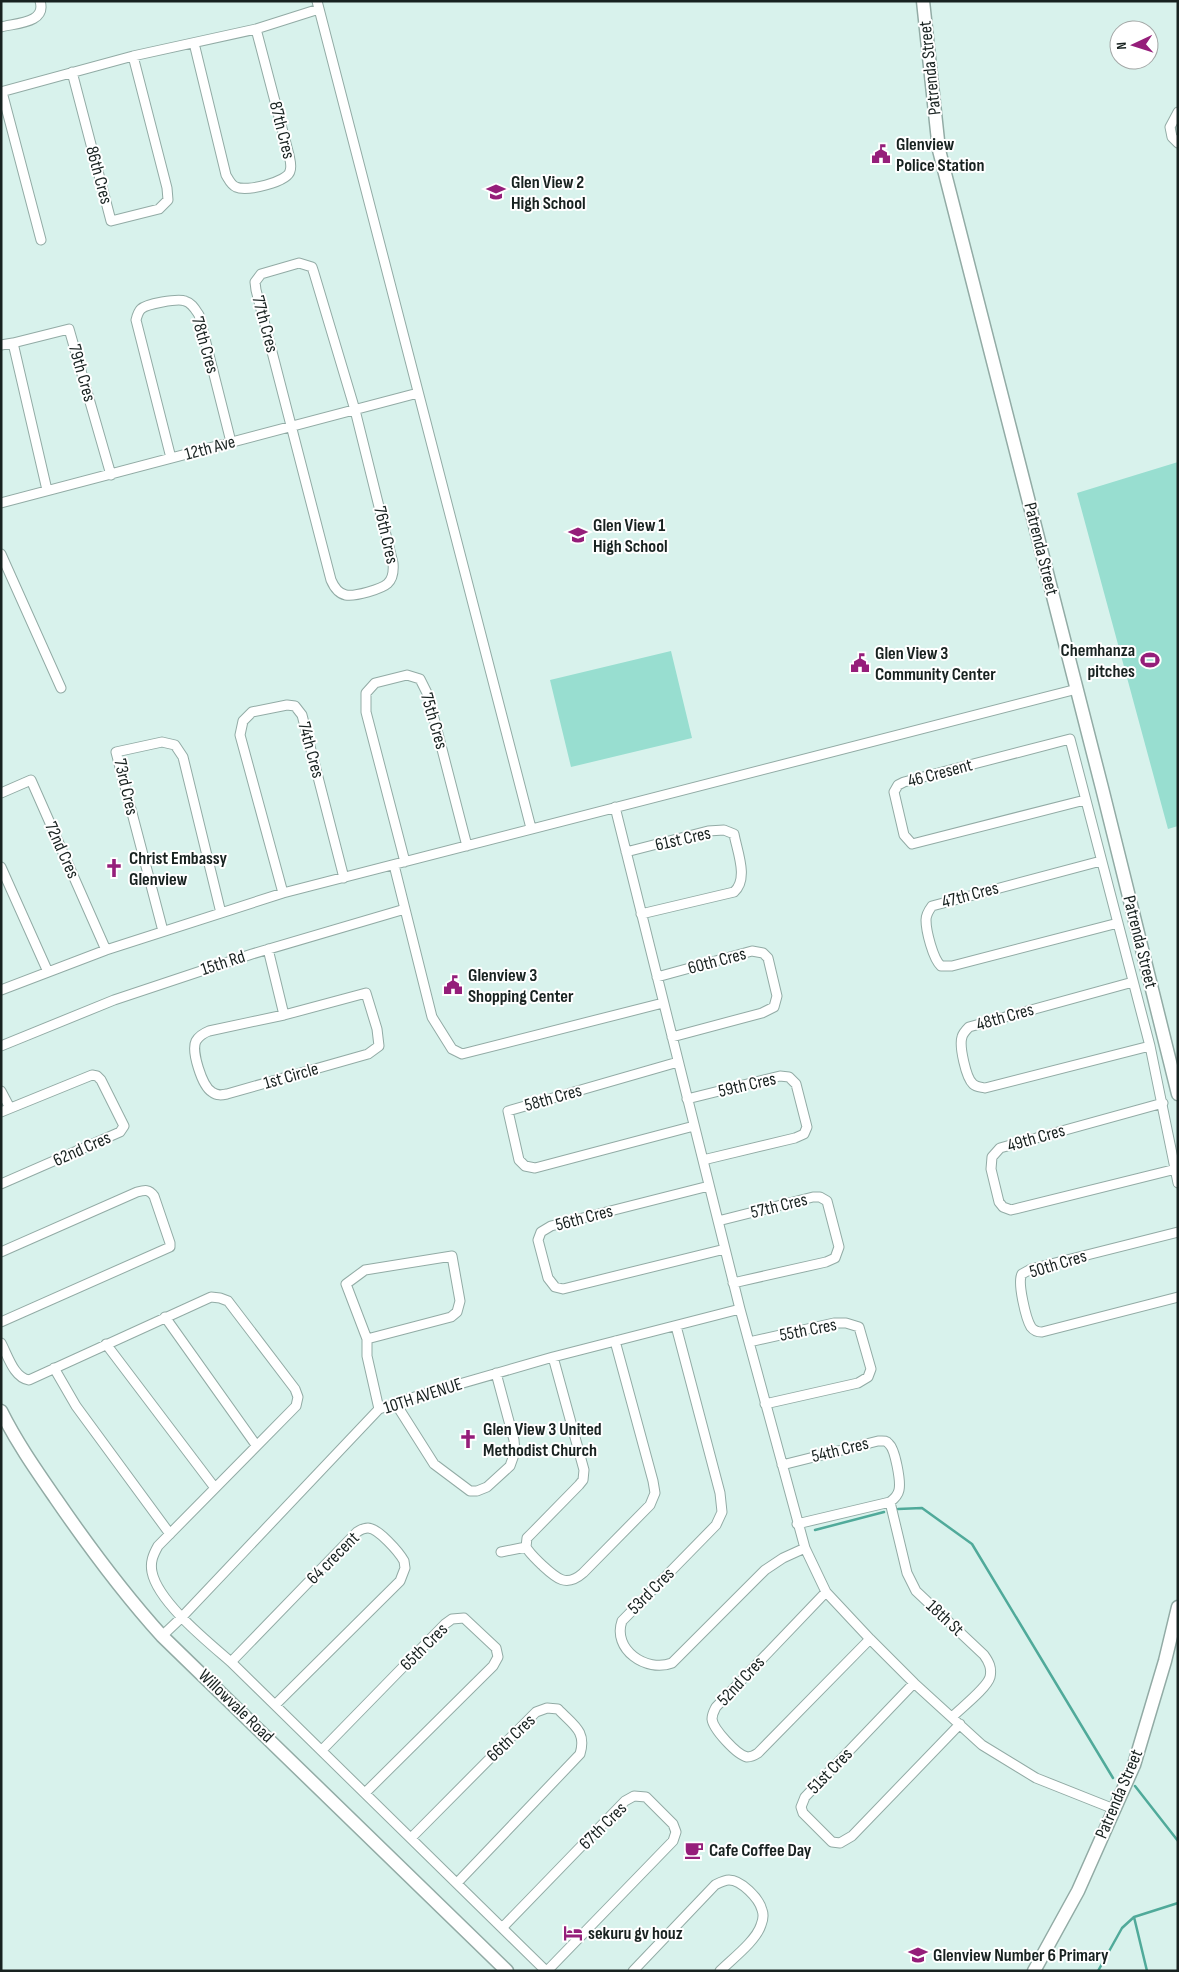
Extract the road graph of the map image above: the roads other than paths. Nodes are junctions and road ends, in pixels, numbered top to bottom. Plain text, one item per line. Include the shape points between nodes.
1 (40, 1) edge
2 (923, 1) edge
3 (318, 5) edge
4 (1, 27) edge
5 (256, 29) junction
6 (194, 43) junction
7 (134, 56) junction
8 (72, 72) junction
9 (2, 92) edge
10 (1178, 112) edge
11 (1178, 143) edge
12 (41, 240) dead end
13 (12, 343) junction
14 (1, 345) edge
15 (418, 393) junction
16 (355, 410) junction
17 (292, 426) junction
18 (231, 442) junction
19 (171, 458) junction
20 (111, 475) junction
21 (47, 490) junction
22 (1, 503) edge
23 (1, 554) edge
24 (61, 688) dead end
25 (1076, 690) junction
26 (1, 793) edge
27 (1086, 800) junction
28 (615, 808) junction
29 (531, 828) junction
30 (467, 846) junction
31 (626, 852) junction
32 (1102, 861) junction
33 (405, 862) junction
34 (394, 865) junction
35 (1, 867) edge
36 (344, 878) junction
37 (283, 893) junction
38 (406, 909) junction
39 (221, 913) junction
40 (641, 914) junction
41 (1118, 923) junction
42 (163, 931) junction
43 (268, 949) junction
44 (106, 950) junction
45 (48, 972) junction
46 (657, 977) junction
47 (1133, 982) junction
48 (1, 990) edge
49 (664, 1003) junction
50 (284, 1015) junction
51 (672, 1037) junction
52 (1, 1046) edge
53 (1150, 1046) junction
54 (678, 1062) junction
55 (1, 1091) edge
56 (1178, 1094) edge
57 (687, 1099) junction
58 (1162, 1103) junction
59 (10, 1108) junction
60 (1, 1112) edge
61 (694, 1126) junction
62 (703, 1160) junction
63 (1176, 1169) junction
64 (1178, 1183) edge
65 (1, 1184) edge
66 (709, 1186) junction
67 (718, 1221) junction
68 (1178, 1232) edge
69 (725, 1249) junction
70 (1, 1252) edge
71 (733, 1283) junction
72 (1178, 1297) edge
73 (740, 1309) junction
74 (165, 1317) junction
75 (1, 1322) edge
76 (676, 1326) junction
77 (367, 1339) junction
78 (614, 1341) junction
79 (749, 1342) junction
80 (1, 1343) edge
81 (106, 1344) junction
82 (553, 1357) junction
83 (54, 1368) junction
84 (496, 1373) junction
85 (396, 1404) junction
86 (765, 1404) junction
87 (379, 1409) junction
88 (1, 1411) edge
89 (256, 1445) junction
90 (782, 1466) junction
91 (215, 1488) junction
92 (890, 1502) junction
93 (797, 1524) junction
94 (170, 1534) junction
95 (526, 1546) junction
96 (805, 1548) junction
97 (501, 1552) dead end
98 (826, 1592) junction
99 (1178, 1607) edge
100 (181, 1618) junction
101 (162, 1636) junction
102 (870, 1639) junction
103 (231, 1662) junction
104 (914, 1683) junction
105 (275, 1705) junction
106 (952, 1717) junction
107 (960, 1724) junction
108 (322, 1750) junction
109 (365, 1793) junction
110 (1114, 1808) junction
111 (411, 1838) junction
112 (457, 1883) junction
113 (502, 1928) junction
114 (507, 1971) edge
115 (546, 1971) edge
116 (633, 1971) edge
117 (720, 1971) edge
118 (1034, 1971) edge

1 - 4 street via 42,12 39,16
2 - 25 street, Patrenda Street via 939,150
3 - 5 street
3 - 15 street
5 - 6 street
5 - 6 street, 87th Cres via 288,155 290,172 280,181 244,189 230,183
6 - 7 street
7 - 8 street
7 - 8 street, 86th Cres via 168,188 168,200 159,209 111,221
8 - 9 street
9 - 12 street
10 - 11 street via 1170,127 1172,137
13 - 14 street
13 - 20 street, 79th Cres via 69,329
13 - 21 street
15 - 16 street, 12th Ave
15 - 29 street
16 - 17 street, 12th Ave
16 - 17 street, 77th Cres via 314,273 312,268 299,264 261,274 255,282
16 - 17 street, 76th Cres via 394,571 392,580 381,589 352,596 340,593 334,587
17 - 18 street, 12th Ave
18 - 19 street, 12th Ave
18 - 19 street, 78th Cres via 195,308 180,299 145,306 136,320
19 - 20 street, 12th Ave
20 - 21 street, 12th Ave
21 - 22 street, 12th Ave
23 - 24 street
25 - 28 street
25 - 56 street, Patrenda Street
26 - 44 street, 72nd Cres via 31,780
27 - 27 street, 46 Cresent via 917,844 908,841 904,835 894,792 904,782 1070,739
27 - 32 street
28 - 29 street
28 - 31 street
29 - 30 street
30 - 33 street
30 - 33 street, 75th Cres via 428,695 420,679 407,675 375,683 366,693 366,712
31 - 40 street
31 - 40 street, 61st Cres via 708,831 724,830 734,834 742,879 740,887 734,892
32 - 41 street
32 - 41 street, 47th Cres via 932,906 926,920 935,958 941,966 952,966
33 - 34 street
34 - 36 street
34 - 38 street
35 - 45 street
36 - 37 street
36 - 37 street, 74th Cres via 302,715 295,706 287,705 252,712 243,721 240,735
37 - 39 street
38 - 43 street, 15th Rd
38 - 49 street via 432,1017 452,1049 462,1054
39 - 42 street
39 - 42 street, 73rd Cres via 183,757 175,745 162,742 116,752
40 - 46 street
41 - 47 street
42 - 44 street
43 - 50 street
43 - 52 street, 15th Rd via 114,1000
44 - 45 street
45 - 48 street
46 - 49 street
46 - 51 street, 60th Cres via 752,951 763,953 768,958 778,996 774,1007 762,1013
47 - 53 street
47 - 53 street, 48th Cres via 969,1027 961,1043 968,1076 973,1084 985,1088
49 - 51 street
50 - 50 street, 1st Circle via 366,993 379,1046 368,1054 227,1094 211,1092 203,1080 194,1049 201,1035
51 - 54 street
53 - 58 street
54 - 57 street
54 - 61 street, 58th Cres via 508,1111 519,1160 525,1166 535,1168
55 - 59 street
57 - 61 street
57 - 62 street, 59th Cres via 780,1076 789,1076 796,1084 807,1127 804,1134
58 - 63 street
58 - 63 street, 49th Cres via 1000,1148 992,1157 991,1169 999,1202 1011,1210
59 - 60 street, 62nd Cres
59 - 65 street, 62nd Cres via 94,1075 101,1080 124,1126 120,1132
61 - 62 street
62 - 66 street
63 - 64 street
66 - 67 street
66 - 69 street, 56th Cres via 551,1226 541,1232 538,1240 548,1278 555,1287 563,1289
67 - 69 street
67 - 71 street, 57th Cres via 820,1197 827,1201 839,1247 834,1258 826,1262
68 - 72 street, 50th Cres via 1031,1270 1022,1274 1019,1282 1030,1325 1037,1332
69 - 71 street
70 - 75 street via 146,1190 154,1196 170,1243 170,1247
71 - 73 street
73 - 76 street, 10TH AVENUE
73 - 79 street
74 - 81 street
74 - 89 street
74 - 89 street via 211,1297 228,1301 295,1389 298,1397 296,1406
76 - 78 street, 10TH AVENUE
76 - 96 street, 53rd Cres via 720,1493 722,1512 716,1525 622,1620 620,1637 624,1646 642,1663 672,1664 766,1570
77 - 77 street via 451,1317 457,1312 460,1301 452,1256 365,1270 346,1284
77 - 87 street via 367,1356
78 - 82 street, 10TH AVENUE
78 - 95 street via 655,1487 653,1499 583,1573 572,1580 557,1578
79 - 86 street
79 - 86 street, 55th Cres via 846,1323 858,1328 871,1369 868,1377 858,1383
80 - 83 street via 23,1379 29,1380
81 - 83 street
81 - 91 street
82 - 84 street, 10TH AVENUE
82 - 95 street via 584,1475 579,1485 531,1534
83 - 94 street via 76,1406
84 - 85 street, 10TH AVENUE
84 - 85 street via 515,1452 504,1473 477,1491 464,1488 434,1464
85 - 87 street, 10TH AVENUE
86 - 90 street
87 - 100 street, 10TH AVENUE
88 - 101 street, Willowvale Road via 17,1443 106,1570
89 - 91 street
90 - 92 street, 54th Cres via 886,1441 893,1451 899,1482 896,1497
90 - 93 street
91 - 94 street
92 - 93 street
92 - 106 street, 18th St via 907,1573 916,1591 989,1662 988,1682
93 - 96 street
94 - 100 street via 154,1554 152,1571 158,1586
95 - 97 street
96 - 98 street
98 - 102 street
98 - 102 street, 52nd Cres via 716,1707 712,1720 723,1737 742,1755 758,1753
99 - 110 street, Patrenda Street via 1134,1765
100 - 101 street, 10TH AVENUE
100 - 103 street
101 - 114 street, Willowvale Road
102 - 104 street
103 - 105 street
103 - 105 street, 64 crecent via 356,1532 363,1528 376,1531 404,1561 406,1568 400,1581
104 - 106 street
104 - 107 street, 51st Cres via 802,1802 803,1813 832,1842 840,1843 852,1836
105 - 108 street
106 - 107 street
107 - 110 street via 982,1746 1036,1778
108 - 109 street
108 - 109 street, 65th Cres via 452,1619 464,1618 496,1648 498,1657 494,1666
109 - 111 street
110 - 118 street, Patrenda Street via 1078,1891
111 - 112 street
111 - 112 street, 66th Cres via 536,1712 558,1709 581,1733 584,1743 580,1754
112 - 113 street
113 - 115 street
113 - 115 street, 67th Cres via 625,1802 634,1796 646,1797 673,1824 676,1832 673,1841
116 - 117 street via 715,1885 730,1880 740,1883 758,1901 764,1916 754,1937

